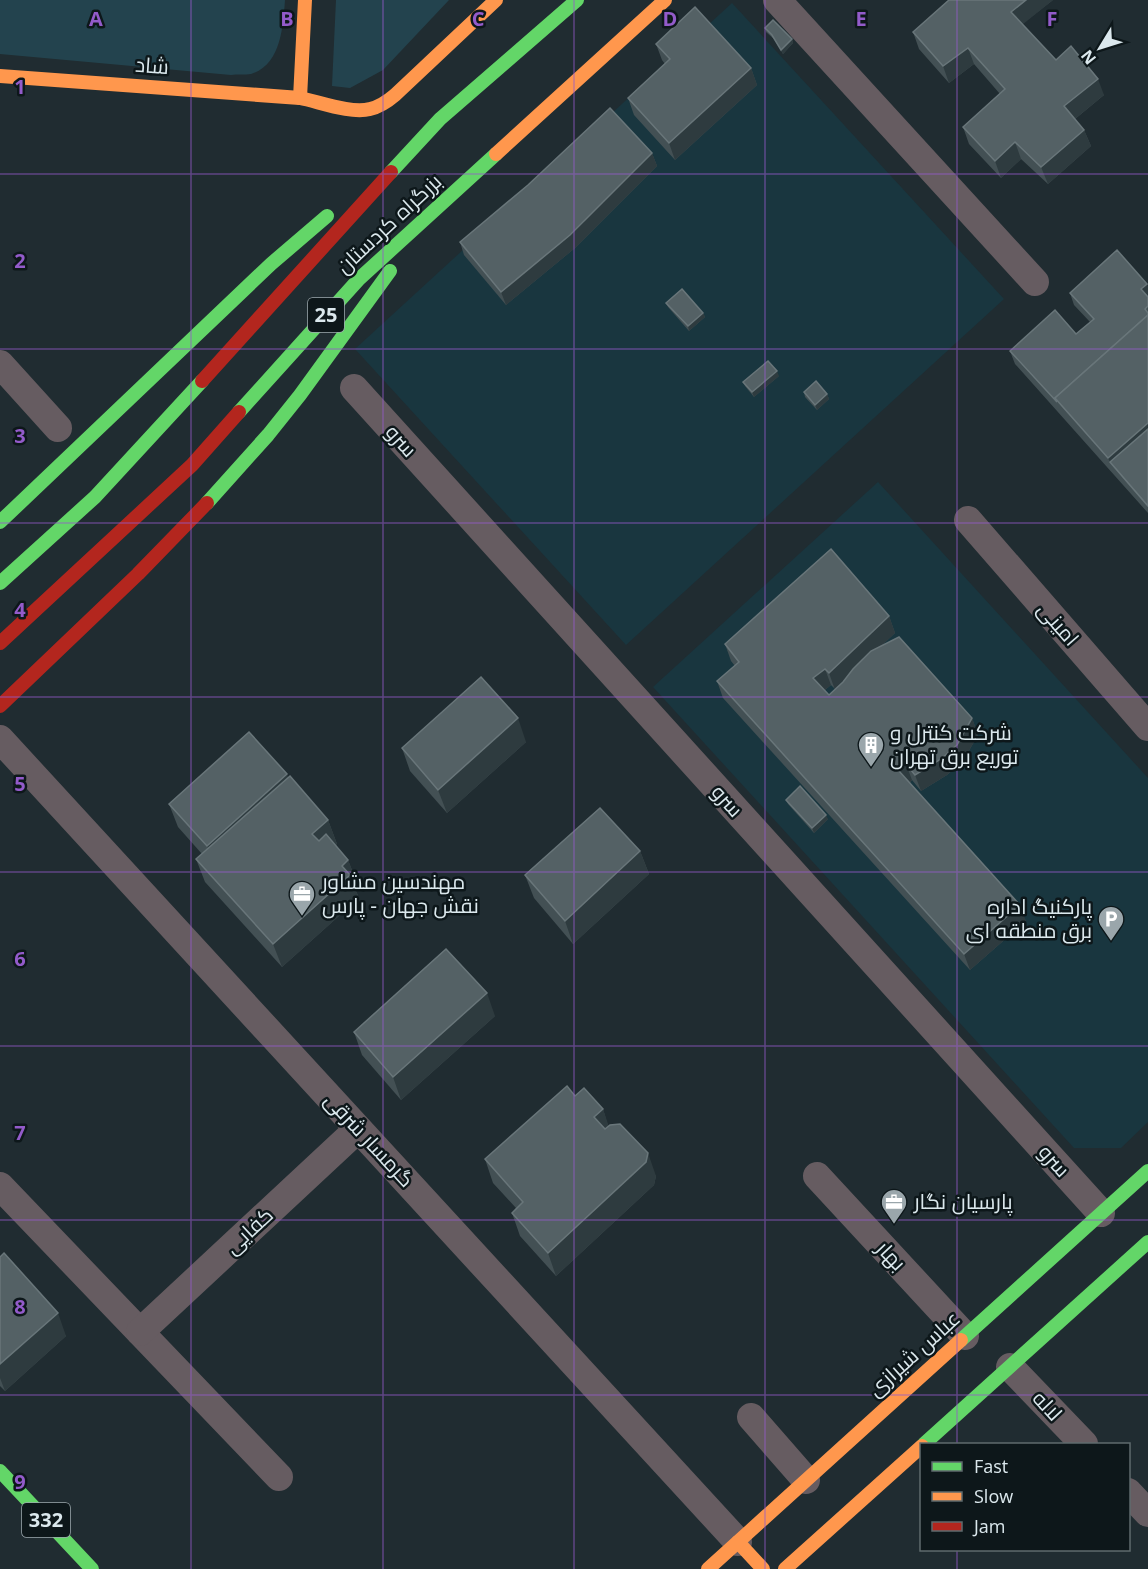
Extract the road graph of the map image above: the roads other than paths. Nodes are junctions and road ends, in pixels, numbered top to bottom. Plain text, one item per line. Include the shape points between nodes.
1 (305, 0) edge
2 (496, 0) edge
3 (577, 0) edge
4 (665, 0) edge
5 (777, 0) edge
6 (0, 76) edge
7 (300, 98) junction
8 (440, 119) junction
9 (351, 195) dead end
10 (434, 210) junction
11 (333, 211) dead end
12 (1035, 282) dead end
13 (0, 364) edge
14 (354, 388) dead end
15 (58, 428) dead end
16 (968, 520) dead end
17 (0, 522) edge
18 (0, 583) edge
19 (0, 643) edge
20 (0, 706) edge
21 (1148, 727) edge
22 (0, 739) edge
23 (358, 1129) junction
24 (1148, 1171) edge
25 (817, 1176) dead end
26 (0, 1186) edge
27 (1101, 1213) junction
28 (1144, 1254) edge
29 (140, 1332) junction
30 (965, 1336) junction
31 (1010, 1366) junction
32 (751, 1417) dead end
33 (925, 1443) edge
34 (1083, 1443) edge
35 (920, 1448) edge
36 (0, 1471) edge
37 (279, 1477) dead end
38 (806, 1480) junction
39 (1130, 1494) edge
40 (1148, 1513) edge
41 (738, 1542) junction
42 (92, 1569) edge
43 (708, 1569) edge
44 (763, 1569) edge
45 (785, 1569) edge

1 - 7 main road
2 - 7 main road, شاد via 380,105 368,110
3 - 8 main road, بزرگراه کردستان / 25
4 - 10 main road, بزرگراه کردستان / 25
5 - 12 street
6 - 7 main road, شاد
8 - 9 main road
8 - 18 main road, بزرگراه کردستان / 25 via 155,434 95,497
10 - 19 main road, بزرگراه کردستان / 25 via 359,279 192,465
10 - 20 main road via 269,434 210,501
11 - 17 main road via 270,264
13 - 15 street
14 - 27 street, سرو
16 - 21 street, امینی
22 - 23 street, گرمسار شرقی
23 - 29 street, کفایی
23 - 41 street, گرمسار شرقی
24 - 27 main road, عباس شیرازی
25 - 30 street, بهار
26 - 29 street
27 - 30 main road, عباس شیرازی
28 - 31 main road
29 - 37 street
30 - 38 main road, عباس شیرازی
31 - 33 main road
31 - 34 street, لاله
32 - 38 street
35 - 45 main road
36 - 42 main road, 332
38 - 41 main road, عباس شیرازی
39 - 40 street
41 - 43 main road, عباس شیرازی
41 - 44 main road

